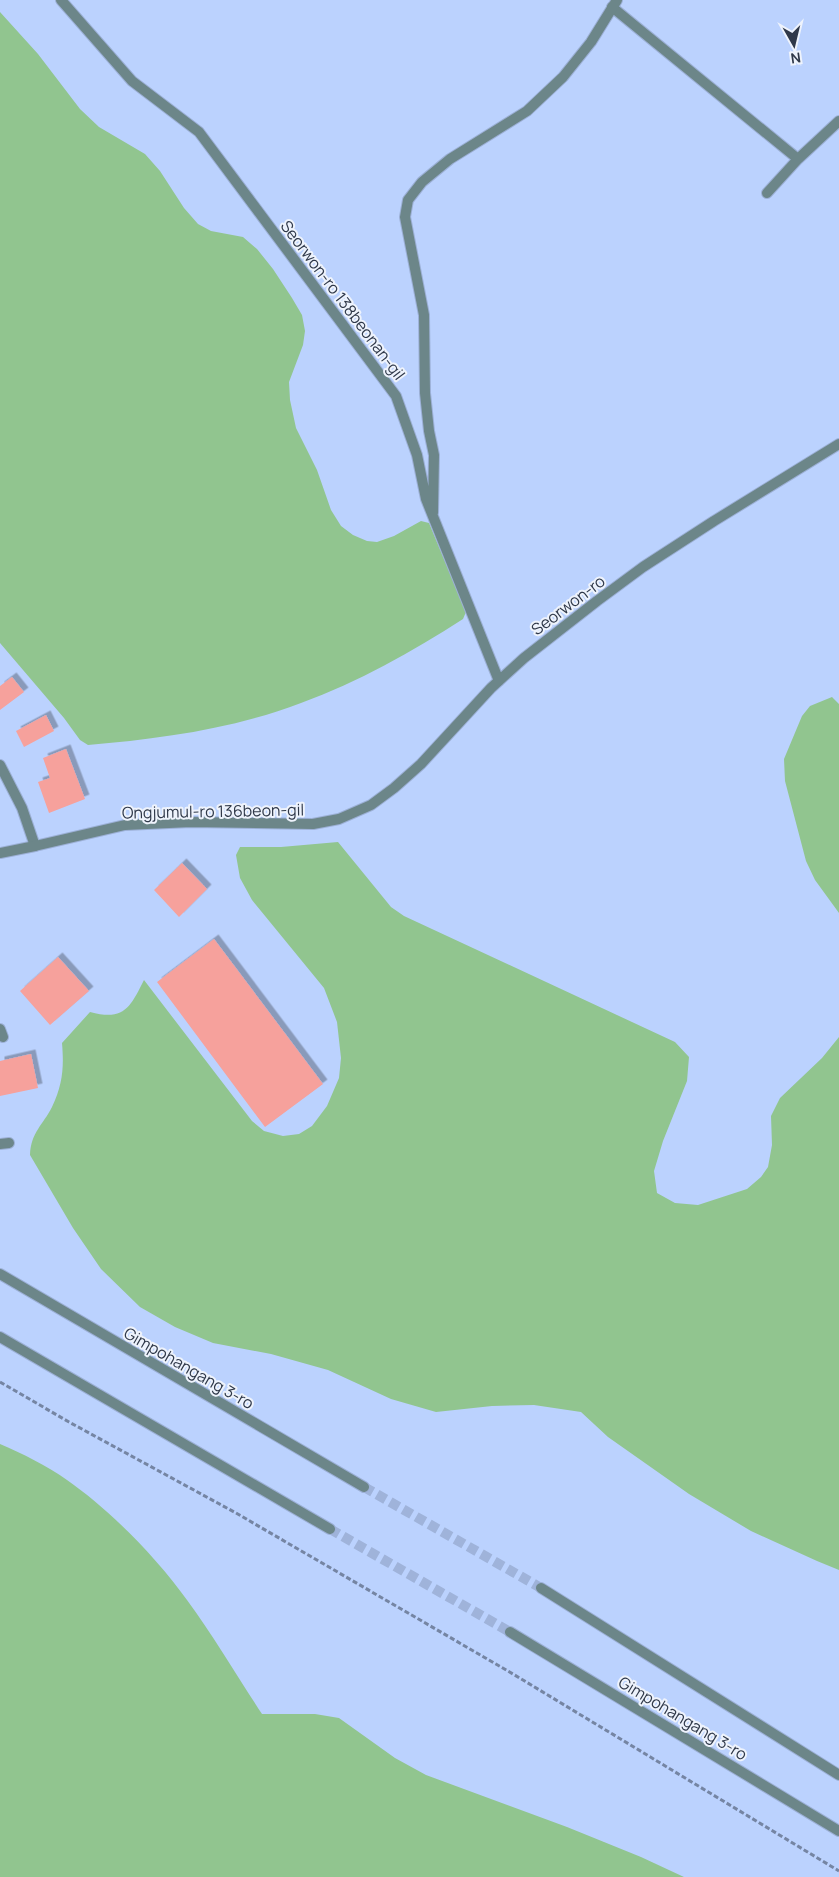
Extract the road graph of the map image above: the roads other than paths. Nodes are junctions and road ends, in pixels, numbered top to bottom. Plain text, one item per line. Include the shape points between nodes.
1 (61, 0) edge
2 (614, 4) edge
3 (839, 121) edge
4 (798, 159) junction
5 (767, 192) dead end
6 (839, 444) edge
7 (433, 517) junction
8 (499, 681) junction
9 (0, 765) edge
10 (339, 819) joint
11 (35, 846) junction
12 (0, 853) edge
13 (0, 1274) edge
14 (0, 1337) edge
15 (364, 1487) tunnel mouth
16 (330, 1529) tunnel mouth
17 (541, 1588) tunnel mouth
18 (510, 1632) tunnel mouth
19 (839, 1775) edge
20 (839, 1831) edge

1 - 7 street, Seorwon-ro 138beonan-gil via 132,81 199,132 396,396 418,455 426,499
2 - 4 street
2 - 7 street via 591,42 563,77 527,111 450,159 422,182 408,200 405,217 424,315 425,393 434,455
3 - 4 street
4 - 5 street
6 - 8 street, Seorwon-ro via 644,567 524,658
7 - 8 street, Seorwon-ro 138beonan-gil
8 - 10 street, Seorwon-ro via 394,788 371,806
9 - 11 street via 22,808
10 - 11 street, Ongjumul-ro 136beon-gil via 286,825 191,822 125,825
11 - 12 street, Ongjumul-ro 136beon-gil
13 - 15 street, Gimpohangang 3-ro
14 - 16 street
17 - 19 street, Gimpohangang 3-ro
18 - 20 street, Gimpohangang 3-ro

